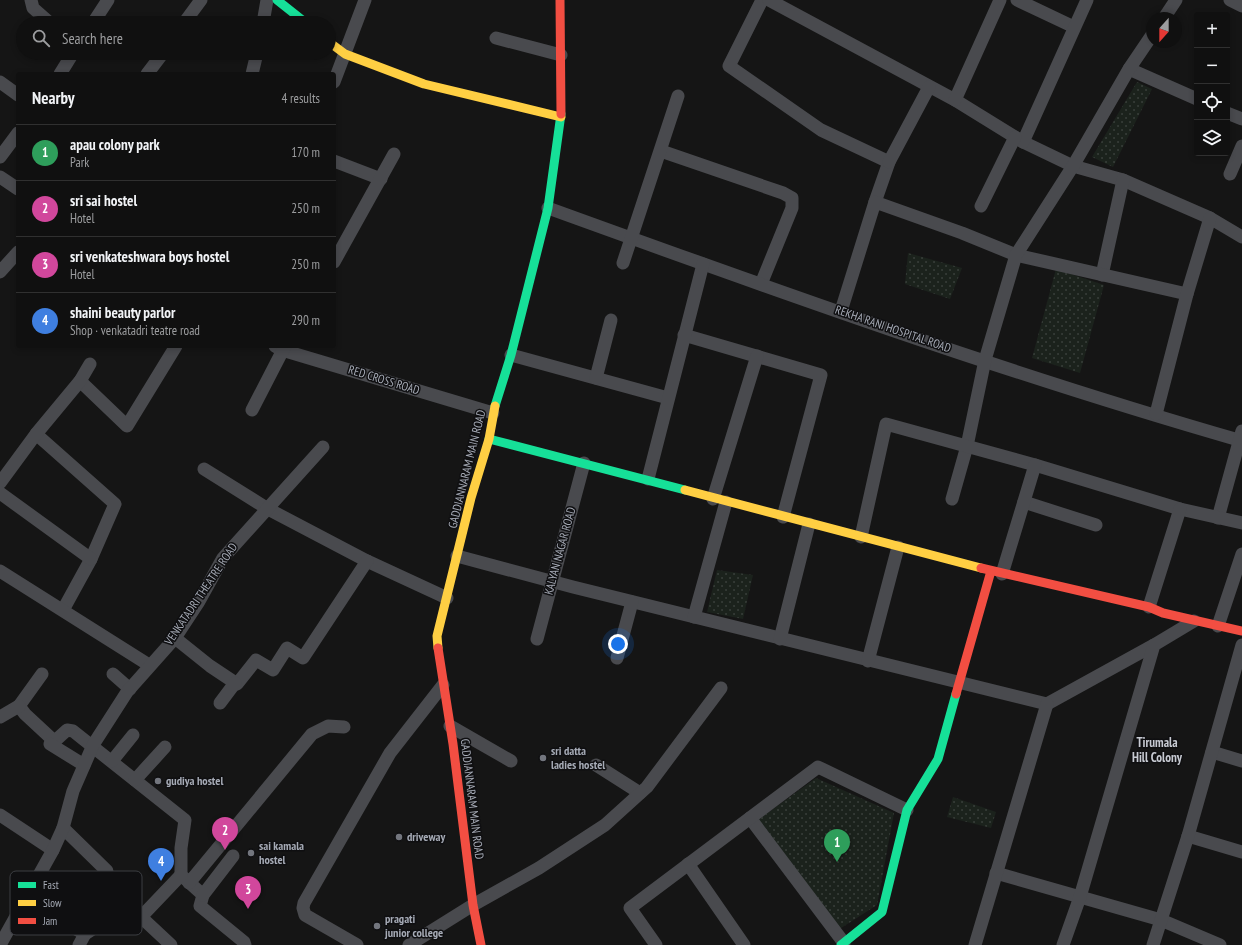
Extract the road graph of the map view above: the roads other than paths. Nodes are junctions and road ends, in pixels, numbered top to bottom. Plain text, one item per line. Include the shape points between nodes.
1 (31, 0) edge
2 (108, 0) edge
3 (201, 0) edge
4 (267, 0) edge
5 (277, 0) edge
6 (365, 0) edge
7 (560, 0) edge
8 (762, 0) edge
9 (769, 0) edge
10 (1000, 0) edge
11 (1017, 0) edge
12 (1087, 0) edge
13 (1176, 0) edge
14 (1230, 0) edge
15 (1242, 6) edge
16 (1168, 12) edge
17 (42, 16) edge
18 (98, 16) edge
19 (189, 16) edge
20 (264, 16) edge
21 (297, 16) edge
22 (1074, 27) junction
23 (496, 38) dead end
24 (1146, 44) edge
25 (336, 47) edge
26 (345, 54) junction
27 (560, 55) junction
28 (69, 60) edge
29 (157, 60) edge
30 (255, 60) edge
31 (1129, 69) junction
32 (61, 72) edge
33 (148, 72) edge
34 (252, 72) edge
35 (336, 77) edge
36 (0, 82) edge
37 (929, 86) junction
38 (16, 94) edge
39 (678, 96) dead end
40 (1194, 98) edge
41 (955, 100) junction
42 (1230, 113) edge
43 (561, 117) junction
44 (1242, 119) edge
45 (16, 136) edge
46 (1019, 140) junction
47 (1242, 146) edge
48 (661, 151) junction
49 (394, 154) dead end
50 (0, 157) edge
51 (336, 162) edge
52 (890, 162) junction
53 (1073, 166) junction
54 (1230, 174) dead end
55 (0, 177) edge
56 (381, 179) junction
57 (1123, 180) junction
58 (16, 188) edge
59 (875, 202) junction
60 (981, 206) dead end
61 (548, 208) junction
62 (1210, 218) junction
63 (1242, 237) edge
64 (630, 238) junction
65 (336, 253) edge
66 (16, 254) edge
67 (1016, 255) junction
68 (623, 263) dead end
69 (703, 264) junction
70 (0, 272) edge
71 (1102, 275) junction
72 (761, 284) junction
73 (1187, 294) junction
74 (841, 311) junction
75 (611, 320) dead end
76 (684, 335) junction
77 (175, 348) edge
78 (281, 348) edge
79 (284, 348) edge
80 (511, 355) junction
81 (757, 356) junction
82 (985, 360) junction
83 (90, 364) dead end
84 (596, 378) junction
85 (80, 381) junction
86 (668, 398) junction
87 (252, 410) dead end
88 (493, 413) junction
89 (1156, 414) junction
90 (36, 434) junction
91 (1241, 437) edge
92 (488, 439) junction
93 (967, 446) junction
94 (323, 447) dead end
95 (584, 463) junction
96 (1035, 465) junction
97 (204, 469) dead end
98 (648, 479) junction
99 (0, 483) edge
100 (0, 493) edge
101 (713, 498) junction
102 (952, 499) dead end
103 (726, 502) junction
104 (1024, 502) junction
105 (268, 509) junction
106 (1180, 509) junction
107 (783, 517) junction
108 (1218, 518) junction
109 (1242, 523) edge
110 (809, 524) junction
111 (1096, 525) dead end
112 (861, 537) junction
113 (898, 547) junction
114 (1242, 554) edge
115 (457, 556) junction
116 (91, 559) junction
117 (367, 561) junction
118 (0, 571) edge
119 (997, 572) junction
120 (552, 581) junction
121 (447, 598) junction
122 (632, 602) junction
123 (1149, 607) junction
124 (63, 610) junction
125 (694, 618) junction
126 (1194, 621) junction
127 (1218, 626) junction
128 (1242, 632) edge
129 (175, 638) junction
130 (537, 639) dead end
131 (780, 639) junction
132 (1154, 645) junction
133 (1242, 645) edge
134 (617, 658) dead end
135 (868, 661) junction
136 (149, 665) junction
137 (42, 674) dead end
138 (113, 674) dead end
139 (235, 683) junction
140 (959, 684) junction
141 (443, 685) junction
142 (130, 688) junction
143 (721, 688) dead end
144 (220, 703) dead end
145 (1047, 704) junction
146 (19, 706) junction
147 (0, 717) edge
148 (450, 726) junction
149 (344, 727) dead end
150 (133, 735) dead end
151 (50, 744) dead end
152 (93, 745) junction
153 (165, 747) dead end
154 (1212, 752) junction
155 (112, 760) junction
156 (511, 761) dead end
157 (1242, 761) edge
158 (84, 765) junction
159 (596, 765) dead end
160 (135, 780) junction
161 (640, 793) junction
162 (907, 810) junction
163 (0, 815) edge
164 (750, 818) junction
165 (63, 828) junction
166 (1188, 836) junction
167 (53, 850) junction
168 (1242, 852) edge
169 (233, 856) dead end
170 (688, 864) junction
171 (107, 870) dead end
172 (41, 871) edge
173 (996, 874) junction
174 (185, 879) junction
175 (203, 895) junction
176 (1080, 897) junction
177 (473, 905) junction
178 (142, 915) edge
179 (142, 917) edge
180 (1161, 920) junction
181 (10, 924) edge
182 (2, 938) edge
183 (843, 944) edge
184 (171, 945) edge
185 (245, 945) edge
186 (357, 945) edge
187 (409, 945) edge
188 (481, 945) edge
189 (656, 945) edge
190 (744, 945) edge
191 (975, 945) edge
192 (1063, 945) edge
193 (1153, 945) edge
194 (1220, 945) edge

1 - 17 street via 33,8
2 - 18 street
3 - 19 street
4 - 20 street
5 - 21 street
6 - 26 street
7 - 27 street, GADDIANNARAM MAIN ROAD
8 - 52 street via 729,66 821,130
9 - 37 street
10 - 41 street
11 - 22 street
12 - 22 street
13 - 16 street
14 - 15 street
22 - 46 street
23 - 27 street
24 - 31 street
25 - 26 street
26 - 35 street
26 - 43 street via 424,84
27 - 43 street, GADDIANNARAM MAIN ROAD
28 - 32 street
29 - 33 street
30 - 34 street
31 - 40 street
31 - 53 street
36 - 38 street
37 - 41 street
37 - 52 street
39 - 48 street
41 - 46 street
42 - 44 street
43 - 61 street, GADDIANNARAM MAIN ROAD
45 - 50 street
46 - 53 street
46 - 60 street
47 - 54 street
48 - 64 street
48 - 72 street via 792,198 792,208
49 - 56 street
51 - 56 street
52 - 59 street
53 - 57 street
53 - 67 street
55 - 58 street
56 - 65 street
57 - 62 street
57 - 71 street
59 - 67 street
59 - 74 street
61 - 64 street, REKHA RANI HOSPITAL ROAD
61 - 80 street, GADDIANNARAM MAIN ROAD
62 - 63 street
62 - 73 street
64 - 68 street
64 - 69 street, REKHA RANI HOSPITAL ROAD
66 - 70 street
67 - 71 street
67 - 82 street
69 - 72 street, REKHA RANI HOSPITAL ROAD
69 - 76 street
71 - 73 street
72 - 74 street, REKHA RANI HOSPITAL ROAD
73 - 89 street
74 - 82 street, REKHA RANI HOSPITAL ROAD
75 - 84 street
76 - 81 street
76 - 86 street
77 - 85 street via 128,426
78 - 87 street
79 - 88 street, RED CROSS ROAD
80 - 84 street
80 - 88 street, GADDIANNARAM MAIN ROAD
81 - 101 street
81 - 107 street via 821,375
82 - 89 street, REKHA RANI HOSPITAL ROAD
82 - 93 street
83 - 85 street
84 - 86 street
85 - 90 street
86 - 98 street
88 - 92 street, GADDIANNARAM MAIN ROAD
89 - 91 street, REKHA RANI HOSPITAL ROAD
90 - 99 street
90 - 116 street via 115,504
91 - 108 street
92 - 95 street
92 - 115 street, GADDIANNARAM MAIN ROAD
93 - 96 street
93 - 102 street
93 - 112 street via 886,424
94 - 105 street, VENKATADRI THEATRE ROAD
95 - 98 street
95 - 120 street, KALYAN NAGAR ROAD
96 - 104 street
96 - 106 street
97 - 105 street
98 - 101 street
100 - 116 street
101 - 103 street
103 - 107 street
103 - 125 street
104 - 111 street
104 - 119 street
105 - 117 street
105 - 129 street, VENKATADRI THEATRE ROAD via 223,558
106 - 108 street
106 - 123 street
107 - 110 street
108 - 109 street
110 - 112 street
110 - 131 street
112 - 113 street
113 - 119 street
113 - 135 street
114 - 127 street
115 - 120 street
115 - 121 street, GADDIANNARAM MAIN ROAD
116 - 124 street
117 - 121 street
117 - 139 street via 304,658 287,648 273,670 256,660 237,684
118 - 124 street
119 - 123 street
119 - 140 street
120 - 122 street
120 - 130 street, KALYAN NAGAR ROAD
121 - 141 street, GADDIANNARAM MAIN ROAD via 438,636
122 - 125 street
122 - 134 street
123 - 126 street
124 - 136 street
125 - 131 street
126 - 127 street
126 - 132 street
127 - 128 street
129 - 136 street, VENKATADRI THEATRE ROAD
129 - 139 street
131 - 135 street
132 - 145 street
132 - 176 street
133 - 154 street
135 - 140 street
136 - 142 street, VENKATADRI THEATRE ROAD
137 - 146 street
138 - 142 street
139 - 144 street
140 - 145 street
140 - 162 street via 938,759
141 - 148 street, GADDIANNARAM MAIN ROAD
141 - 186 street via 390,754 304,903 305,915
142 - 152 street, VENKATADRI THEATRE ROAD
143 - 161 street
145 - 173 street
146 - 147 street
146 - 152 street via 53,740 70,730
148 - 156 street
148 - 177 street, GADDIANNARAM MAIN ROAD
149 - 174 street via 328,726 312,734
150 - 155 street
151 - 158 street
152 - 155 street
152 - 158 street, VENKATADRI THEATRE ROAD
153 - 160 street
154 - 157 street
154 - 166 street
155 - 160 street
158 - 165 street, VENKATADRI THEATRE ROAD via 73,791
159 - 161 street
160 - 174 street via 185,820 180,848
161 - 177 street via 605,825 539,868
162 - 164 street via 818,767
162 - 183 street via 882,912
163 - 167 street
164 - 170 street
164 - 183 street
165 - 167 street, VENKATADRI THEATRE ROAD
165 - 171 street
166 - 168 street
166 - 180 street
167 - 172 street, VENKATADRI THEATRE ROAD
169 - 175 street
170 - 189 street via 630,908
170 - 190 street
173 - 176 street
173 - 191 street
174 - 175 street
174 - 178 street
175 - 185 street via 200,906
176 - 180 street
176 - 192 street
177 - 187 street
177 - 188 street, GADDIANNARAM MAIN ROAD
179 - 184 street
180 - 193 street
180 - 194 street
181 - 182 street, VENKATADRI THEATRE ROAD

